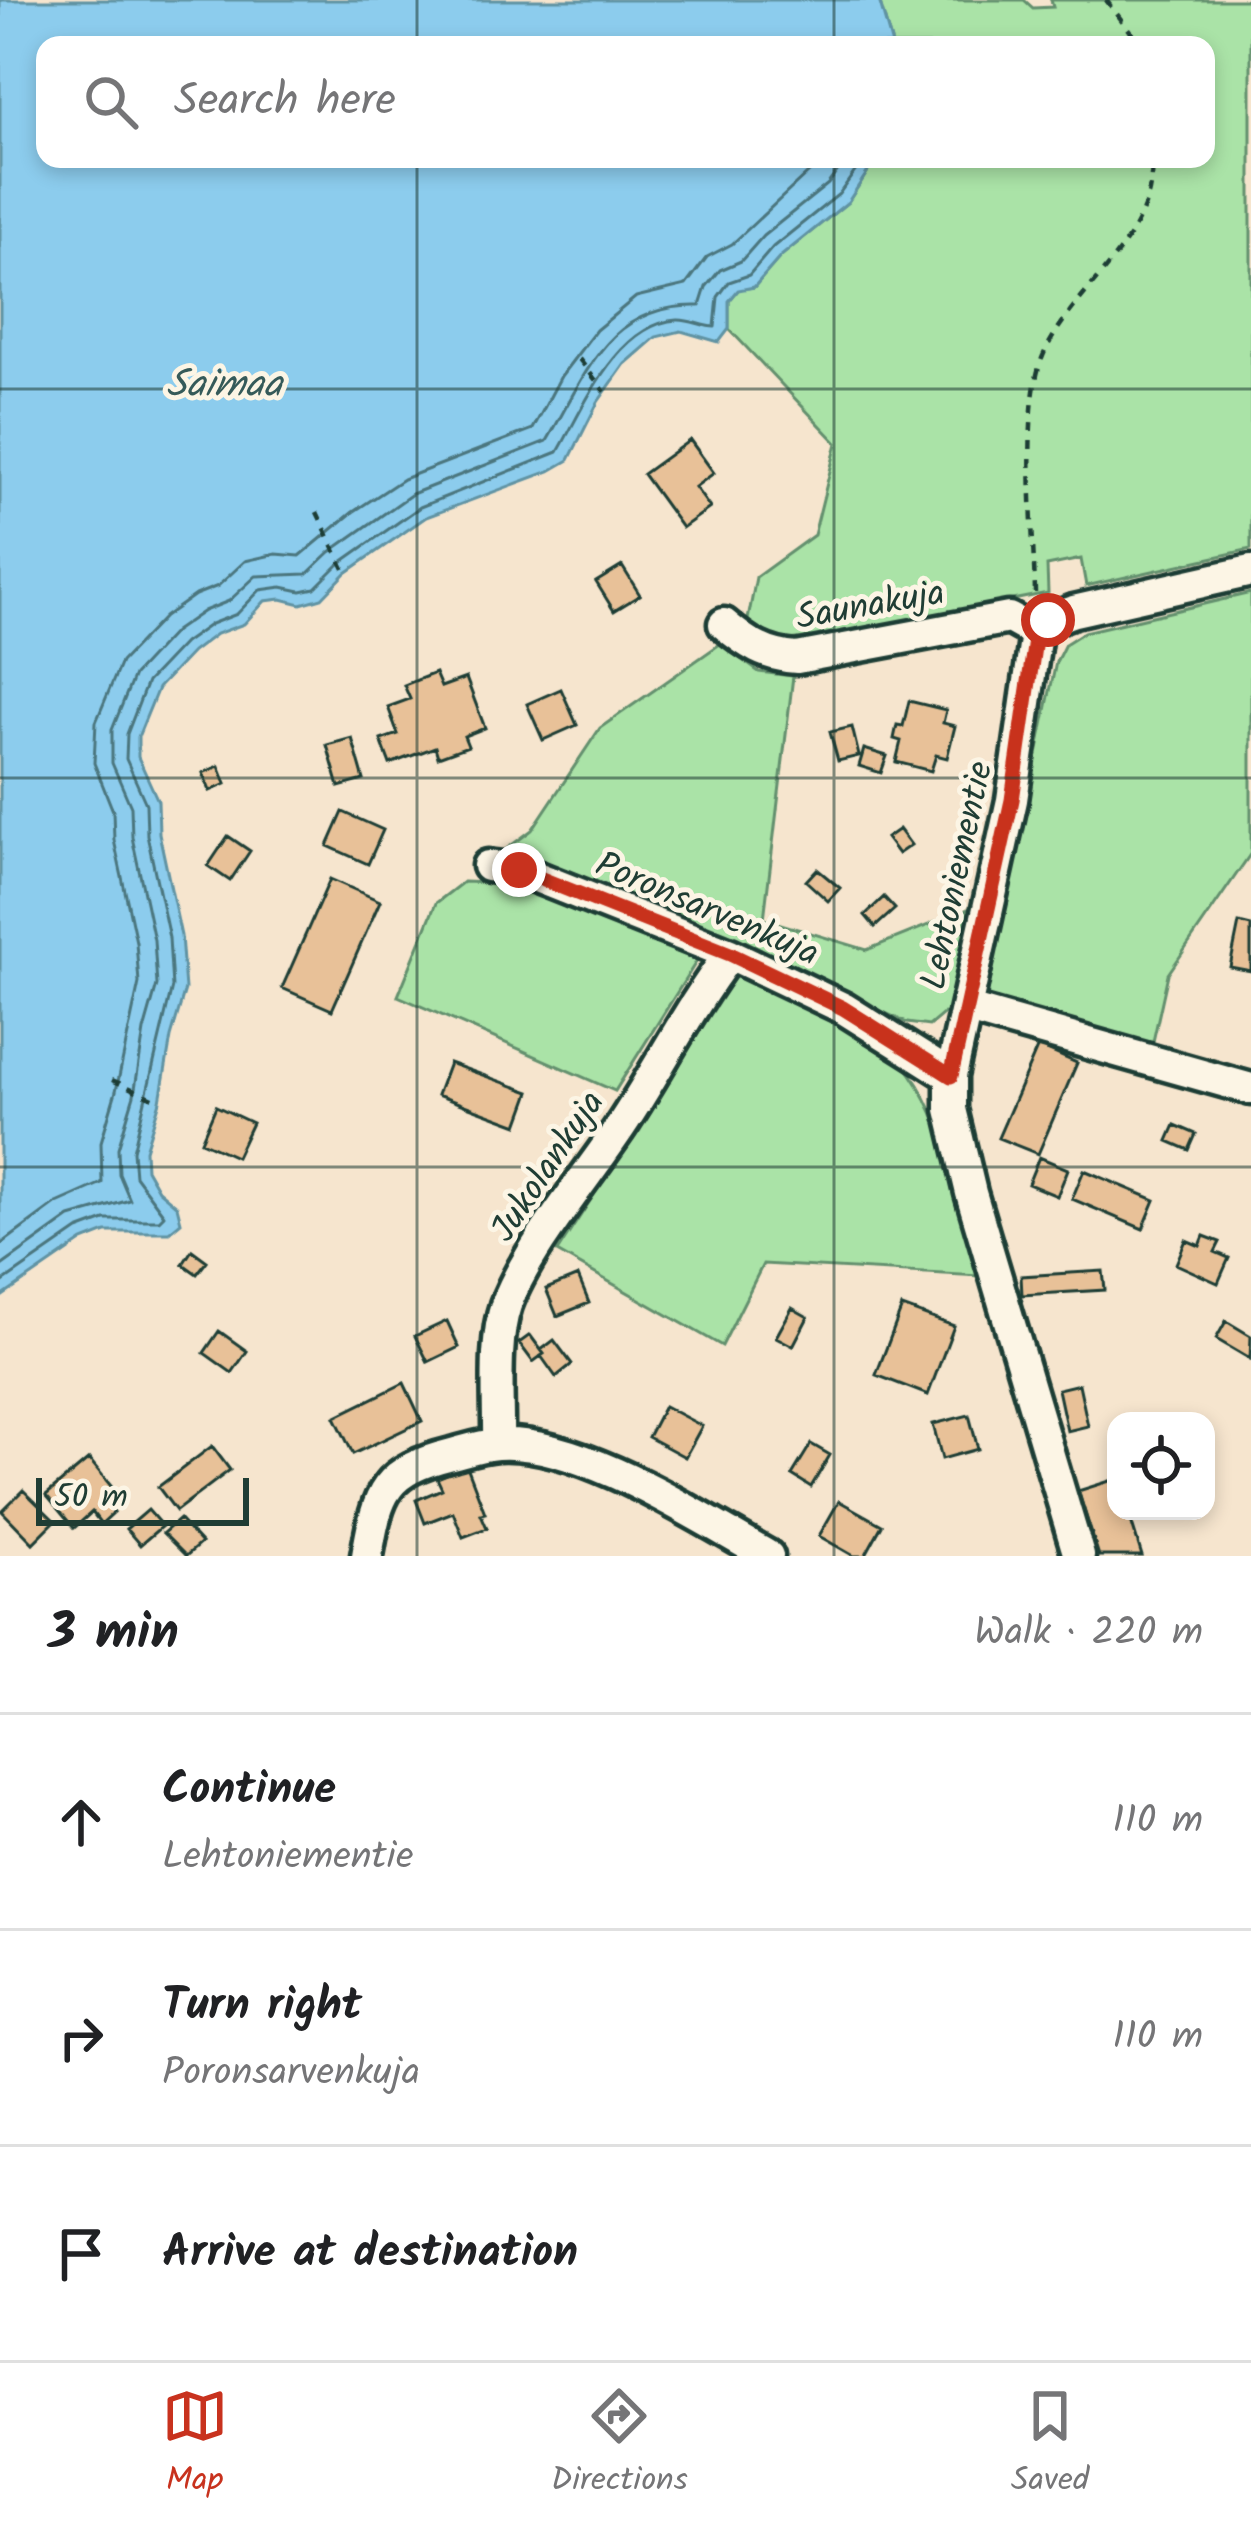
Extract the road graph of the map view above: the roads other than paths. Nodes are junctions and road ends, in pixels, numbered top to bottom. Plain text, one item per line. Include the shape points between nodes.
1 (1251, 571) edge
2 (724, 624) dead end
3 (1036, 633) junction
4 (488, 866) dead end
5 (730, 954) junction
6 (968, 1009) junction
7 (951, 1076) junction
8 (1251, 1090) edge
9 (498, 1444) junction
10 (753, 1553) edge
11 (367, 1556) edge
12 (1079, 1556) edge

1 - 3 street via 1074,610
2 - 3 street, Saunakuja via 747,644 797,658 1009,618
3 - 6 street, Lehtoniementie via 1016,781
4 - 5 street, Poronsarvenkuja via 519,870
5 - 7 street, Poronsarvenkuja via 843,1008
5 - 9 street, Jukolankuja via 519,1276 502,1328
6 - 7 street, Lehtoniementie
6 - 8 street
7 - 12 street, Lehtoniementie via 970,1193
9 - 10 street via 586,1460
9 - 11 street via 421,1462 392,1478

